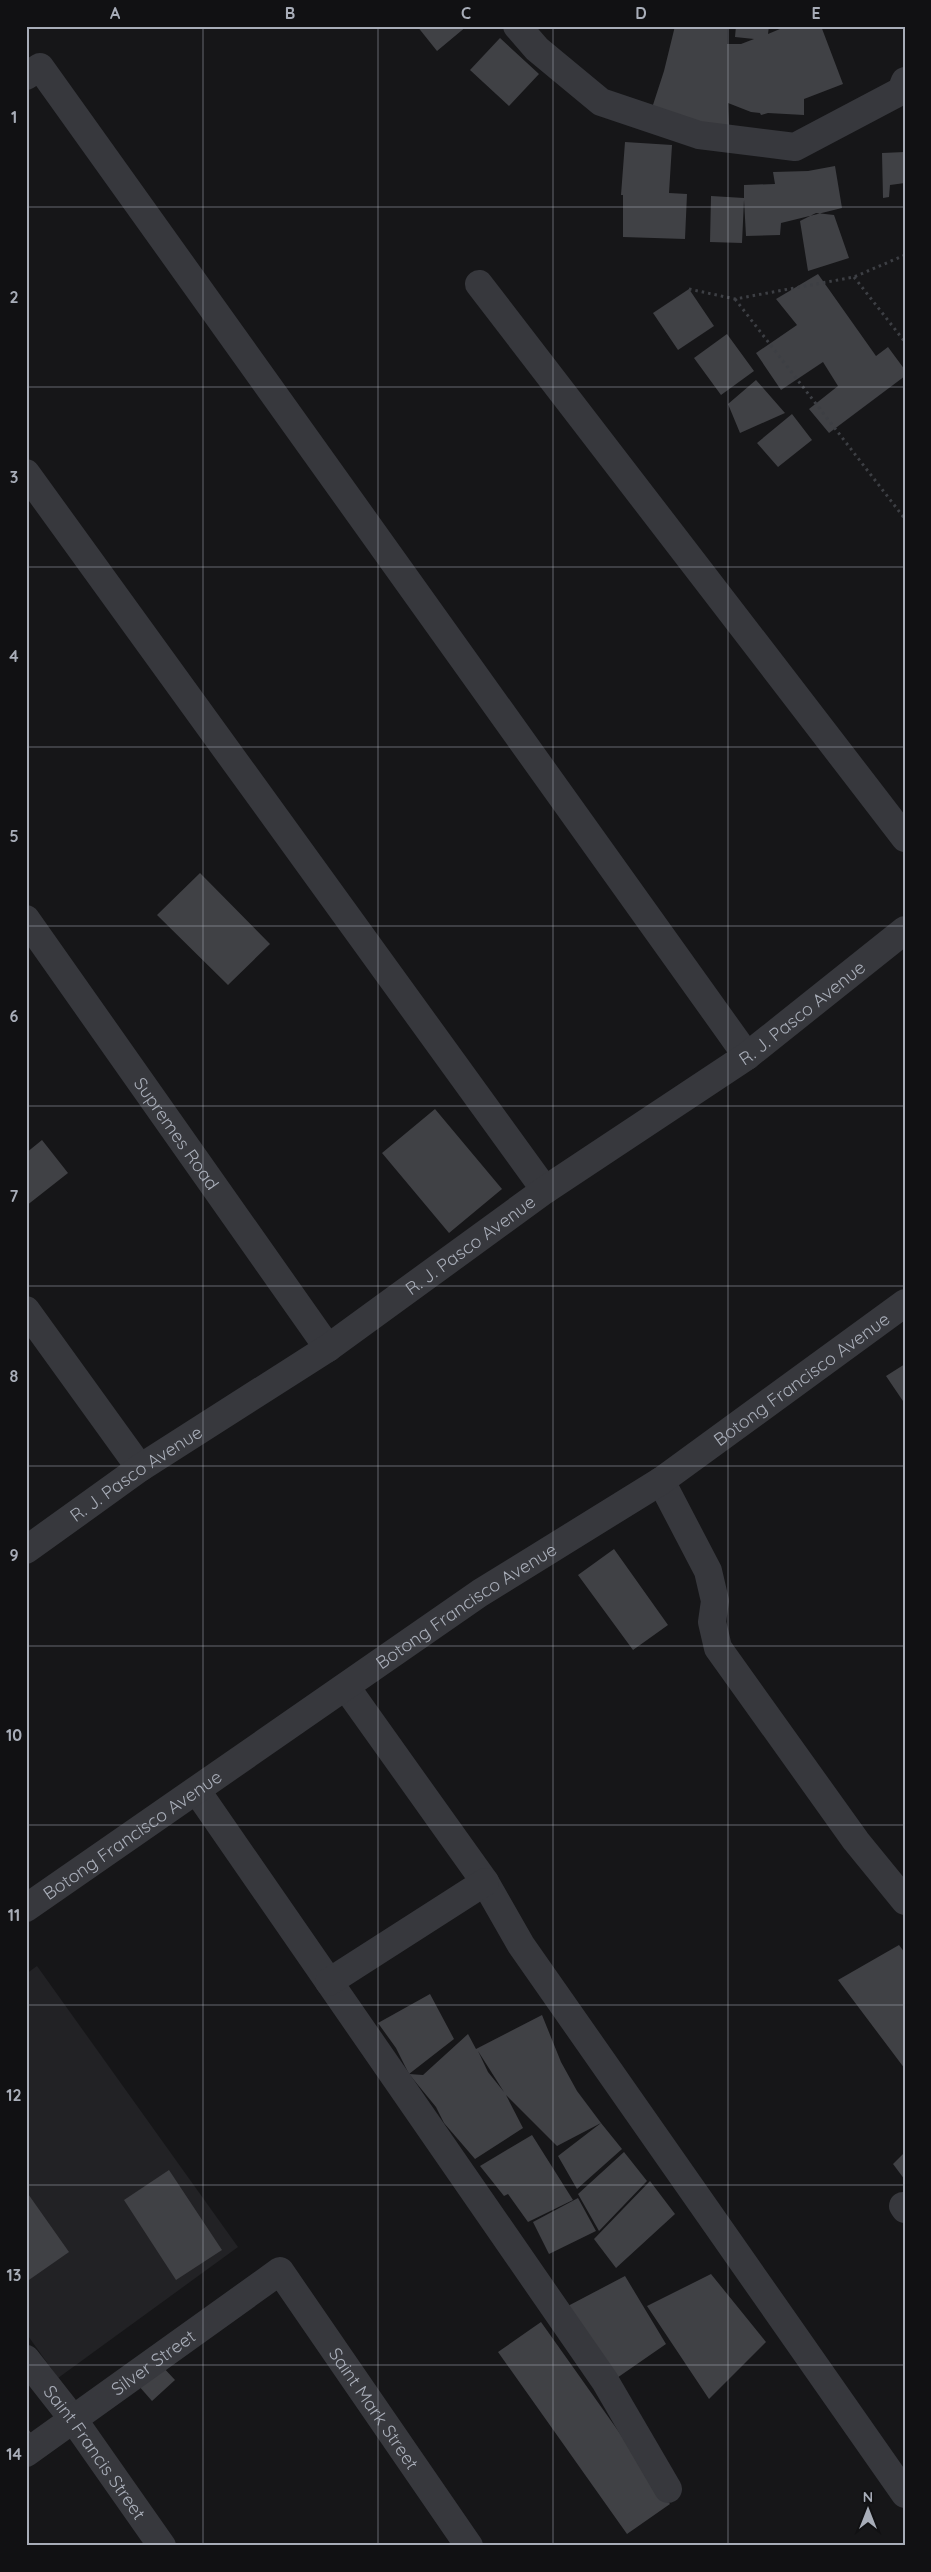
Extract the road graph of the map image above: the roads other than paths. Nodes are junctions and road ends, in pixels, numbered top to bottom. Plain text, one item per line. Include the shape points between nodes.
1 (517, 26) edge
2 (26, 76) edge
3 (903, 88) edge
4 (479, 284) dead end
5 (26, 473) edge
6 (905, 838) edge
7 (26, 919) edge
8 (905, 930) edge
9 (747, 1056) junction
10 (544, 1190) junction
11 (905, 1303) edge
12 (26, 1310) edge
13 (328, 1348) junction
14 (140, 1468) junction
15 (661, 1481) junction
16 (26, 1550) edge
17 (346, 1686) junction
18 (197, 1791) junction
19 (485, 1882) junction
20 (905, 1901) edge
21 (26, 1908) edge
22 (329, 1982) junction
23 (280, 2270) joint
24 (26, 2359) edge
25 (73, 2420) junction
26 (26, 2453) edge
27 (668, 2489) dead end
28 (905, 2494) edge
29 (162, 2546) edge
30 (469, 2546) edge

1 - 3 street via 538,49 601,102 699,136 795,147
2 - 9 street via 40,67
4 - 6 street
5 - 10 street
7 - 13 street, Supremes Road
8 - 9 street, R. J. Pasco Avenue
9 - 10 street, R. J. Pasco Avenue
10 - 13 street, R. J. Pasco Avenue
11 - 15 street, Botong Francisco Avenue
12 - 14 street
13 - 14 street, R. J. Pasco Avenue
14 - 16 street, R. J. Pasco Avenue
15 - 17 street, Botong Francisco Avenue via 480,1593
15 - 20 street via 708,1571 715,1600 712,1622 718,1648 856,1841
17 - 18 street, Botong Francisco Avenue
17 - 19 street
18 - 21 street, Botong Francisco Avenue
18 - 22 street
19 - 22 street
19 - 28 street via 521,1945
22 - 27 street via 605,2381
23 - 25 street, Silver Street
23 - 30 street, Saint Mark Street
24 - 25 street, Saint Francis Street
25 - 26 street, Silver Street
25 - 29 street, Saint Francis Street

